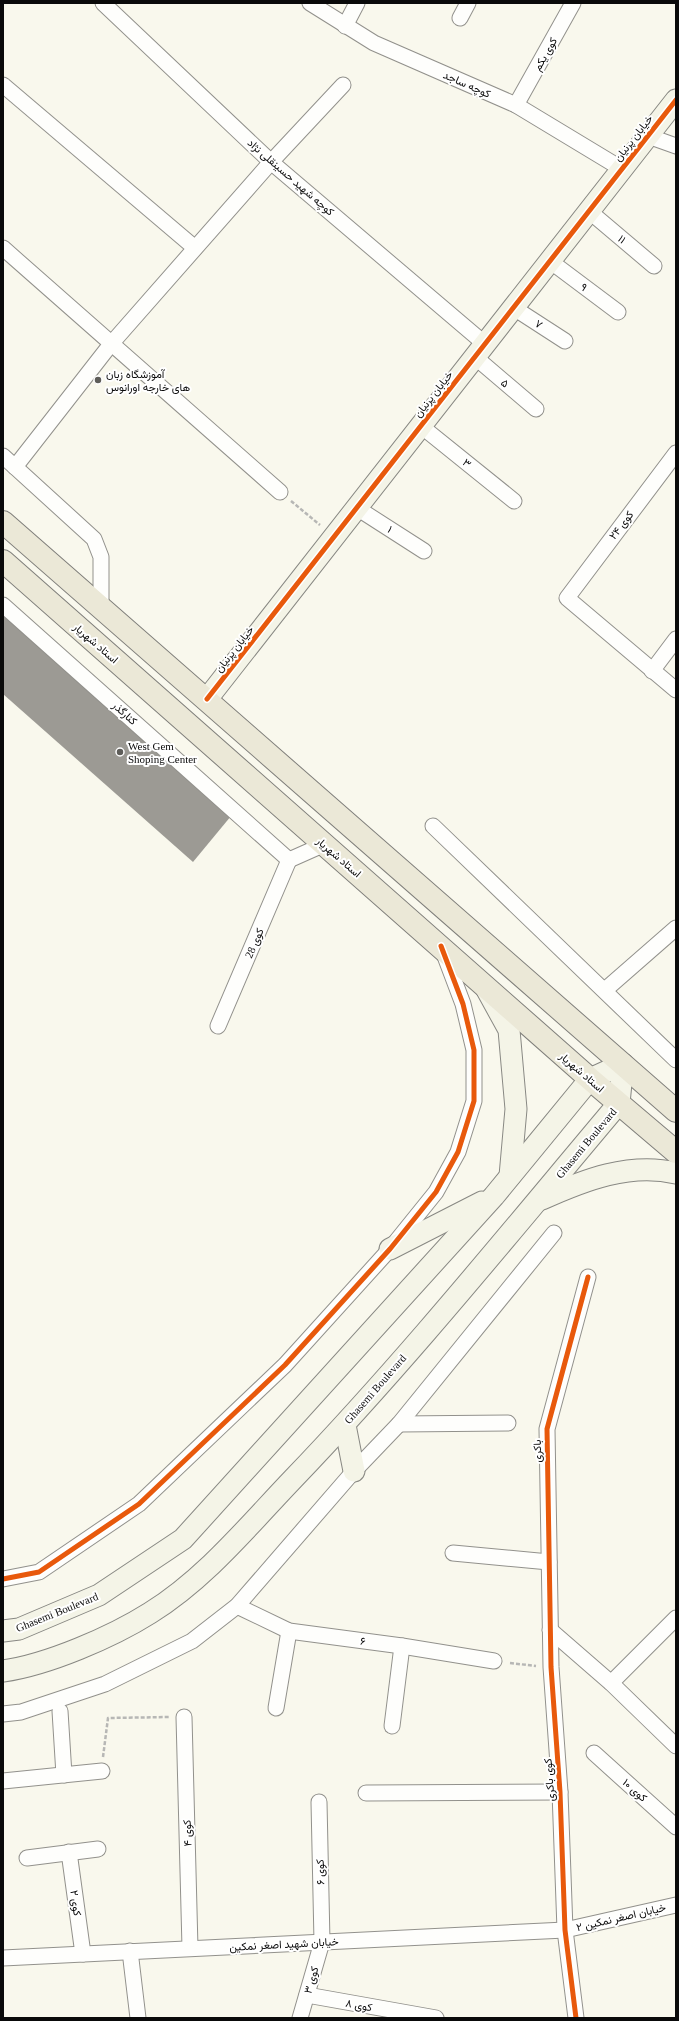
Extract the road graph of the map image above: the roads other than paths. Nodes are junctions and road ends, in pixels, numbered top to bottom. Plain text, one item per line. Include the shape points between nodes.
1 (103, 3) edge
2 (310, 3) edge
3 (357, 3) edge
4 (468, 3) edge
5 (573, 3) edge
6 (460, 18) dead end
7 (345, 26) junction
8 (3, 85) edge
9 (343, 85) dead end
10 (676, 100) edge
11 (516, 105) junction
12 (648, 136) junction
13 (676, 146) edge
14 (271, 162) junction
15 (622, 170) junction
16 (589, 211) junction
17 (3, 248) edge
18 (195, 248) junction
19 (550, 261) junction
20 (654, 266) dead end
21 (514, 308) junction
22 (618, 312) dead end
23 (565, 341) dead end
24 (111, 344) junction
25 (480, 350) junction
26 (536, 409) dead end
27 (421, 426) junction
28 (676, 453) edge
29 (3, 456) edge
30 (15, 467) junction
31 (280, 492) road end
32 (514, 501) dead end
33 (357, 508) junction
34 (3, 522) edge
35 (424, 551) dead end
36 (3, 561) edge
37 (3, 605) edge
38 (101, 607) junction
39 (676, 639) edge
40 (652, 671) junction
41 (676, 690) edge
42 (207, 699) junction
43 (433, 826) dead end
44 (325, 844) junction
45 (289, 860) junction
46 (676, 928) edge
47 (441, 946) junction
48 (483, 984) junction
49 (606, 990) junction
50 (218, 1026) dead end
51 (676, 1060) edge
52 (623, 1064) junction
53 (590, 1079) junction
54 (619, 1103) junction
55 (676, 1111) edge
56 (676, 1152) edge
57 (676, 1173) edge
58 (510, 1176) junction
59 (494, 1196) junction
60 (536, 1201) junction
61 (554, 1233) dead end
62 (390, 1249) junction
63 (588, 1277) dead end
64 (508, 1423) dead end
65 (399, 1424) junction
66 (345, 1425) junction
67 (354, 1471) junction
68 (453, 1553) dead end
69 (549, 1562) junction
70 (3, 1579) edge
71 (237, 1606) junction
72 (676, 1618) edge
73 (550, 1630) junction
74 (3, 1631) edge
75 (289, 1631) junction
76 (402, 1646) junction
77 (494, 1661) road end
78 (3, 1671) edge
79 (611, 1684) junction
80 (276, 1708) dead end
81 (60, 1711) dead end
82 (3, 1714) edge
83 (184, 1717) road end
84 (392, 1726) dead end
85 (676, 1746) edge
86 (594, 1753) dead end
87 (102, 1771) road end
88 (64, 1775) junction
89 (3, 1781) edge
90 (560, 1792) junction
91 (366, 1793) dead end
92 (319, 1802) dead end
93 (676, 1827) edge
94 (98, 1848) dead end
95 (69, 1852) junction
96 (27, 1858) dead end
97 (676, 1905) edge
98 (565, 1930) junction
99 (322, 1942) junction
100 (190, 1948) junction
101 (130, 1951) junction
102 (83, 1954) junction
103 (3, 1958) edge
104 (307, 1995) junction
105 (138, 2018) edge
106 (300, 2018) edge
107 (436, 2018) edge
108 (576, 2018) edge

1 - 14 street, کوچه شهید حسینقلی نژاد
2 - 7 street, کوچه ساجد
3 - 7 street
4 - 6 street
5 - 11 street, کوی یکم
7 - 11 street, کوچه ساجد via 374,43
8 - 18 street
9 - 14 street
10 - 12 main road, خیابان پرنیان
11 - 15 street, کوچه ساجد
12 - 13 street
12 - 15 main road, خیابان پرنیان
14 - 18 street
14 - 25 street, کوچه شهید حسینقلی نژاد
15 - 16 main road, خیابان پرنیان
16 - 19 main road, خیابان پرنیان
16 - 20 street, ۱۱
17 - 24 street
18 - 24 street
19 - 21 main road, خیابان پرنیان
19 - 22 street, ۹
21 - 23 street, ۷
21 - 25 main road, خیابان پرنیان
24 - 30 street
24 - 31 street
25 - 26 street, ۵
25 - 27 main road, خیابان پرنیان
27 - 32 street, ۳
27 - 33 main road, خیابان پرنیان
28 - 40 street, کوی ۲۴ via 566,598
29 - 30 street
30 - 38 street via 94,539 102,557
33 - 35 street, ۱
33 - 42 main road, خیابان پرنیان
34 - 38 main road
36 - 44 main road, استاد شهریار
37 - 45 street, کنارگذر
38 - 42 main road
39 - 40 street
40 - 41 street
42 - 52 main road
43 - 49 street
44 - 45 street
44 - 47 main road, استاد شهریار
45 - 50 street, کوی 28
46 - 49 street
47 - 48 main road, استاد شهریار
47 - 62 street via 463,1004 474,1050 474,1101 458,1152 436,1192
48 - 53 main road, استاد شهریار
48 - 58 main road via 508,1030 516,1109
49 - 51 street
52 - 53 main road, Ghasemi Boulevard
52 - 54 main road, Ghasemi Boulevard
52 - 55 main road
53 - 54 main road, استاد شهریار
53 - 58 main road, Ghasemi Boulevard
54 - 56 main road, استاد شهریار
54 - 60 main road, Ghasemi Boulevard
57 - 60 main road via 659,1169 616,1172 582,1181
58 - 59 main road, Ghasemi Boulevard
59 - 62 main road
59 - 74 main road, Ghasemi Boulevard via 183,1539 99,1595 20,1629
60 - 66 main road, Ghasemi Boulevard
61 - 65 street
62 - 70 street via 284,1365 140,1504 39,1572
63 - 69 street, باکری via 547,1429
64 - 65 street
65 - 67 street
66 - 67 main road
66 - 78 main road, Ghasemi Boulevard via 204,1573 150,1613 87,1646 17,1669
67 - 71 street
68 - 69 street
69 - 73 street, باکری
71 - 75 street, ۶
71 - 82 street via 192,1641 105,1684 21,1712
72 - 79 street
73 - 79 street
73 - 90 street, کوی باکری
75 - 76 street, ۶
75 - 80 street
76 - 77 street, ۶
76 - 84 street
79 - 85 street
81 - 88 street
83 - 100 street, کوی ۴
86 - 93 street, کوی ۱۰
87 - 88 street
88 - 89 street
90 - 91 street
90 - 98 street, کوی باکری
92 - 99 street, کوی ۶
94 - 95 street
95 - 96 street
95 - 102 street, کوی ۲
97 - 98 street, خیابان اصغر نمکین ۲
98 - 99 street, خیابان شهید اصغر نمکین
98 - 108 street, کوی باکری
99 - 100 street, خیابان شهید اصغر نمکین
99 - 104 street, کوی ۳
100 - 101 street, خیابان شهید اصغر نمکین
101 - 102 street, خیابان شهید اصغر نمکین
101 - 105 street
102 - 103 street, خیابان شهید اصغر نمکین
104 - 106 street, کوی ۳
104 - 107 street, کوی ۸

